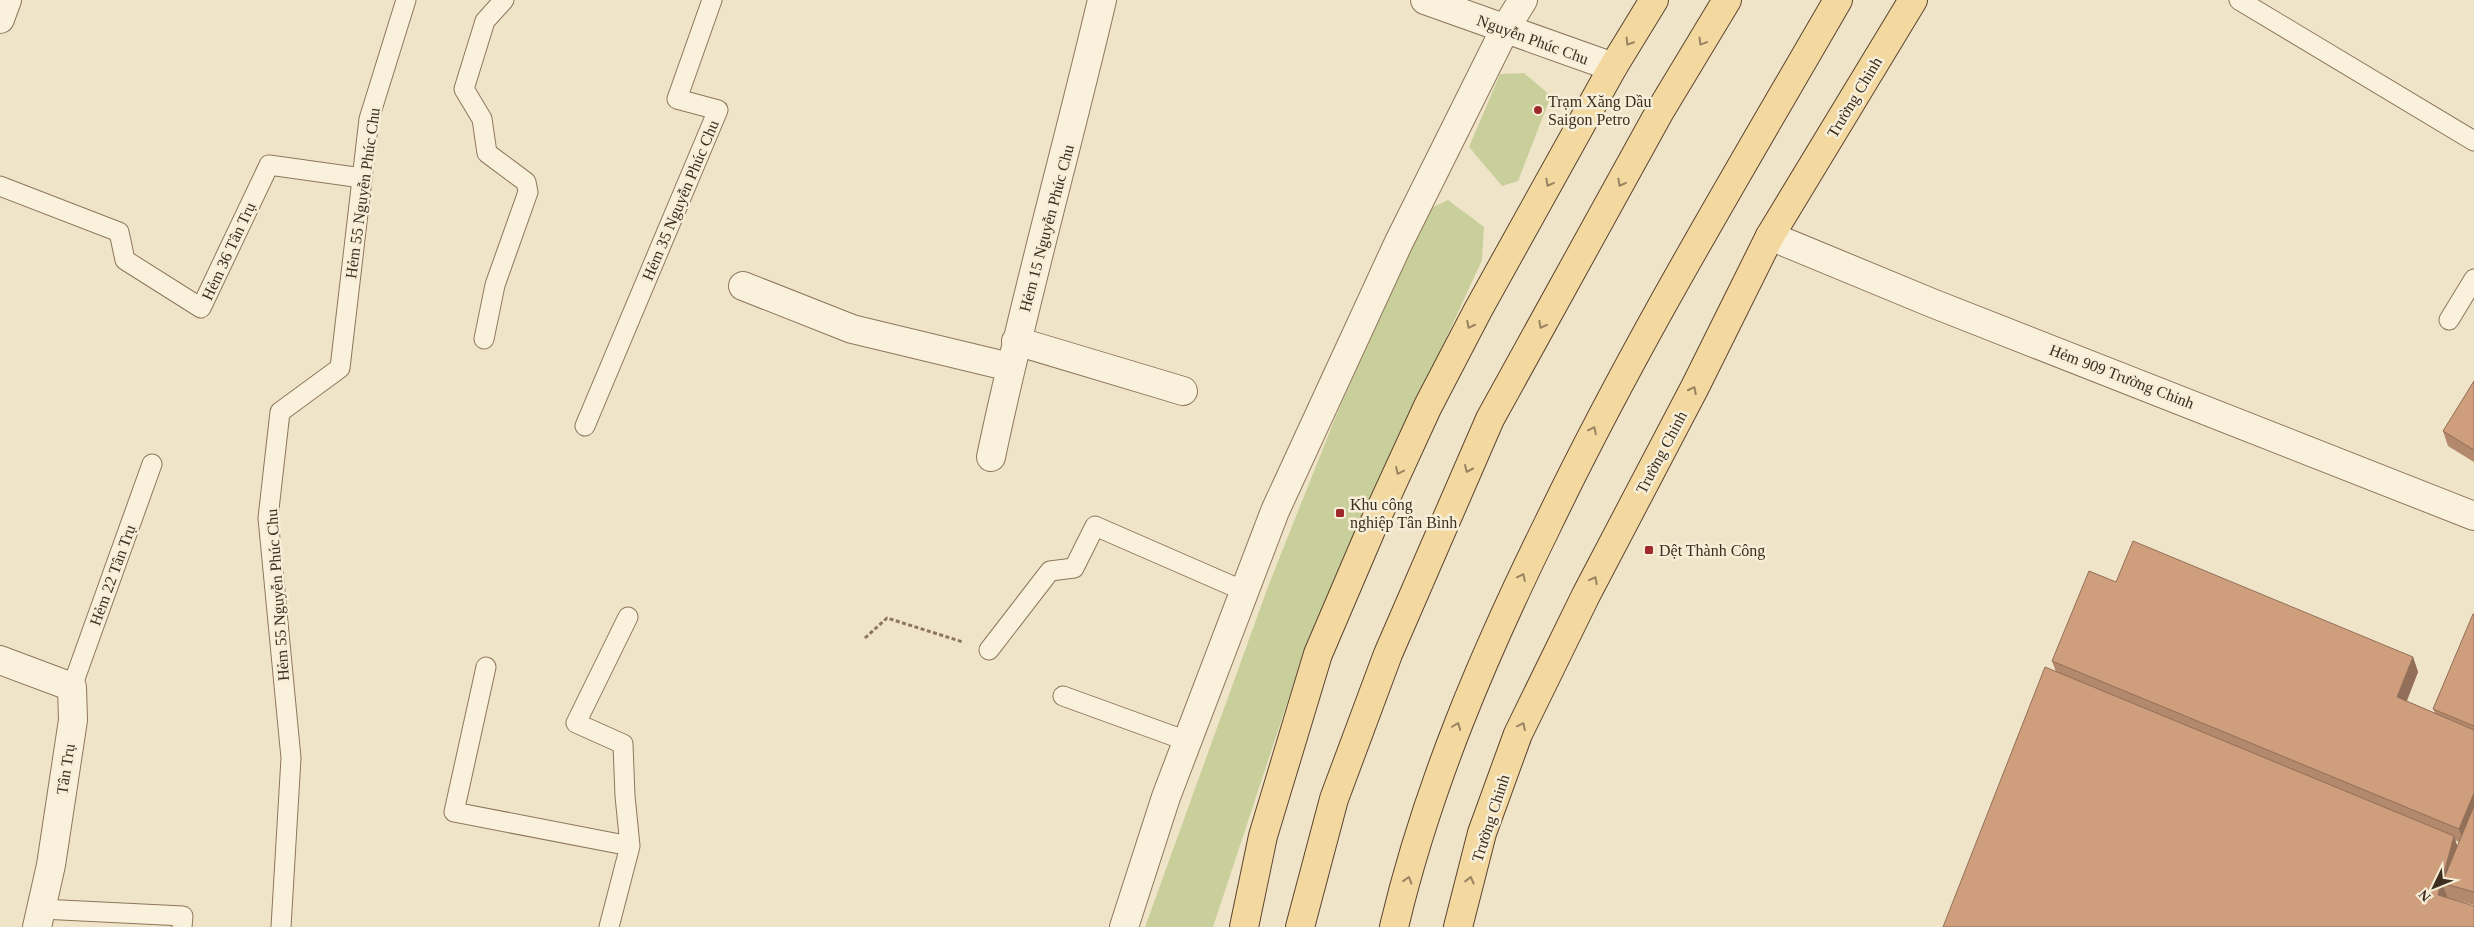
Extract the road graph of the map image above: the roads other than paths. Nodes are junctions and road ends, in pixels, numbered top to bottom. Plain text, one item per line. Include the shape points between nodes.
1 (7, 0) edge
2 (406, 0) edge
3 (504, 0) edge
4 (712, 0) edge
5 (1102, 0) edge
6 (1425, 0) edge
7 (1523, 0) edge
8 (1654, 0) edge
9 (1727, 0) edge
10 (1838, 0) edge
11 (1913, 0) edge
12 (2239, 0) edge
13 (0, 19) edge
14 (1505, 29) junction
15 (1613, 67) junction
16 (2474, 142) edge
17 (362, 178) junction
18 (0, 186) edge
19 (1770, 236) junction
20 (2474, 279) edge
21 (743, 286) dead end
22 (2449, 320) dead end
23 (484, 339) dead end
24 (1016, 341) junction
25 (1010, 367) junction
26 (1183, 391) dead end
27 (585, 426) dead end
28 (991, 457) dead end
29 (152, 464) dead end
30 (2474, 516) edge
31 (1244, 592) junction
32 (628, 617) dead end
33 (989, 650) road end
34 (0, 660) edge
35 (486, 667) dead end
36 (72, 687) junction
37 (1063, 696) dead end
38 (1187, 741) junction
39 (630, 846) junction
40 (39, 918) edge
41 (182, 927) edge
42 (281, 927) edge
43 (609, 927) edge
44 (1124, 927) edge
45 (1244, 927) edge
46 (1300, 927) edge
47 (1394, 927) edge
48 (1458, 927) edge

1 - 13 street
2 - 17 lane, Hẻm 55 Nguyễn Phúc Chu via 369,119
3 - 23 lane via 485,21 464,89 482,119 487,153 526,182 528,192 495,285
4 - 27 lane, Hẻm 35 Nguyễn Phúc Chu via 677,99 718,110
5 - 24 street, Hẻm 15 Nguyễn Phúc Chu
6 - 14 street, Nguyễn Phúc Chu
7 - 14 street
8 -> 15 main road
9 -> 46 main road via 1660,111 1490,419 1388,654 1334,799
47 -> 10 main road via 1443,763 1474,682 1526,569 1597,423
11 - 19 main road, Trường Chinh
12 - 16 lane
14 - 15 street, Nguyễn Phúc Chu
14 - 31 street via 1386,271 1275,511
15 -> 45 main road via 1428,406 1318,654 1263,836
17 - 18 lane, Hẻm 36 Tân Trụ via 269,165 201,308 125,260 119,232
17 - 42 lane, Hẻm 55 Nguyễn Phúc Chu via 340,368 280,412 268,518 291,758
19 - 30 street, Hẻm 909 Trường Chinh
48 -> 19 main road, Trường Chinh via 1482,834 1518,734
20 - 22 lane
21 - 25 street via 852,328
24 - 25 street, Hẻm 15 Nguyễn Phúc Chu
24 - 26 street
25 - 28 street, Hẻm 15 Nguyễn Phúc Chu
29 - 36 lane, Hẻm 22 Tân Trụ
31 - 33 lane via 1095,526 1074,568 1050,571
31 - 38 street
32 - 39 lane via 576,723 623,744 624,796
34 - 36 street
35 - 39 lane via 454,812
36 - 40 street, Tân Trụ via 73,720 51,865
37 - 38 lane
38 - 44 street
39 - 43 lane
40 - 41 lane via 183,916

